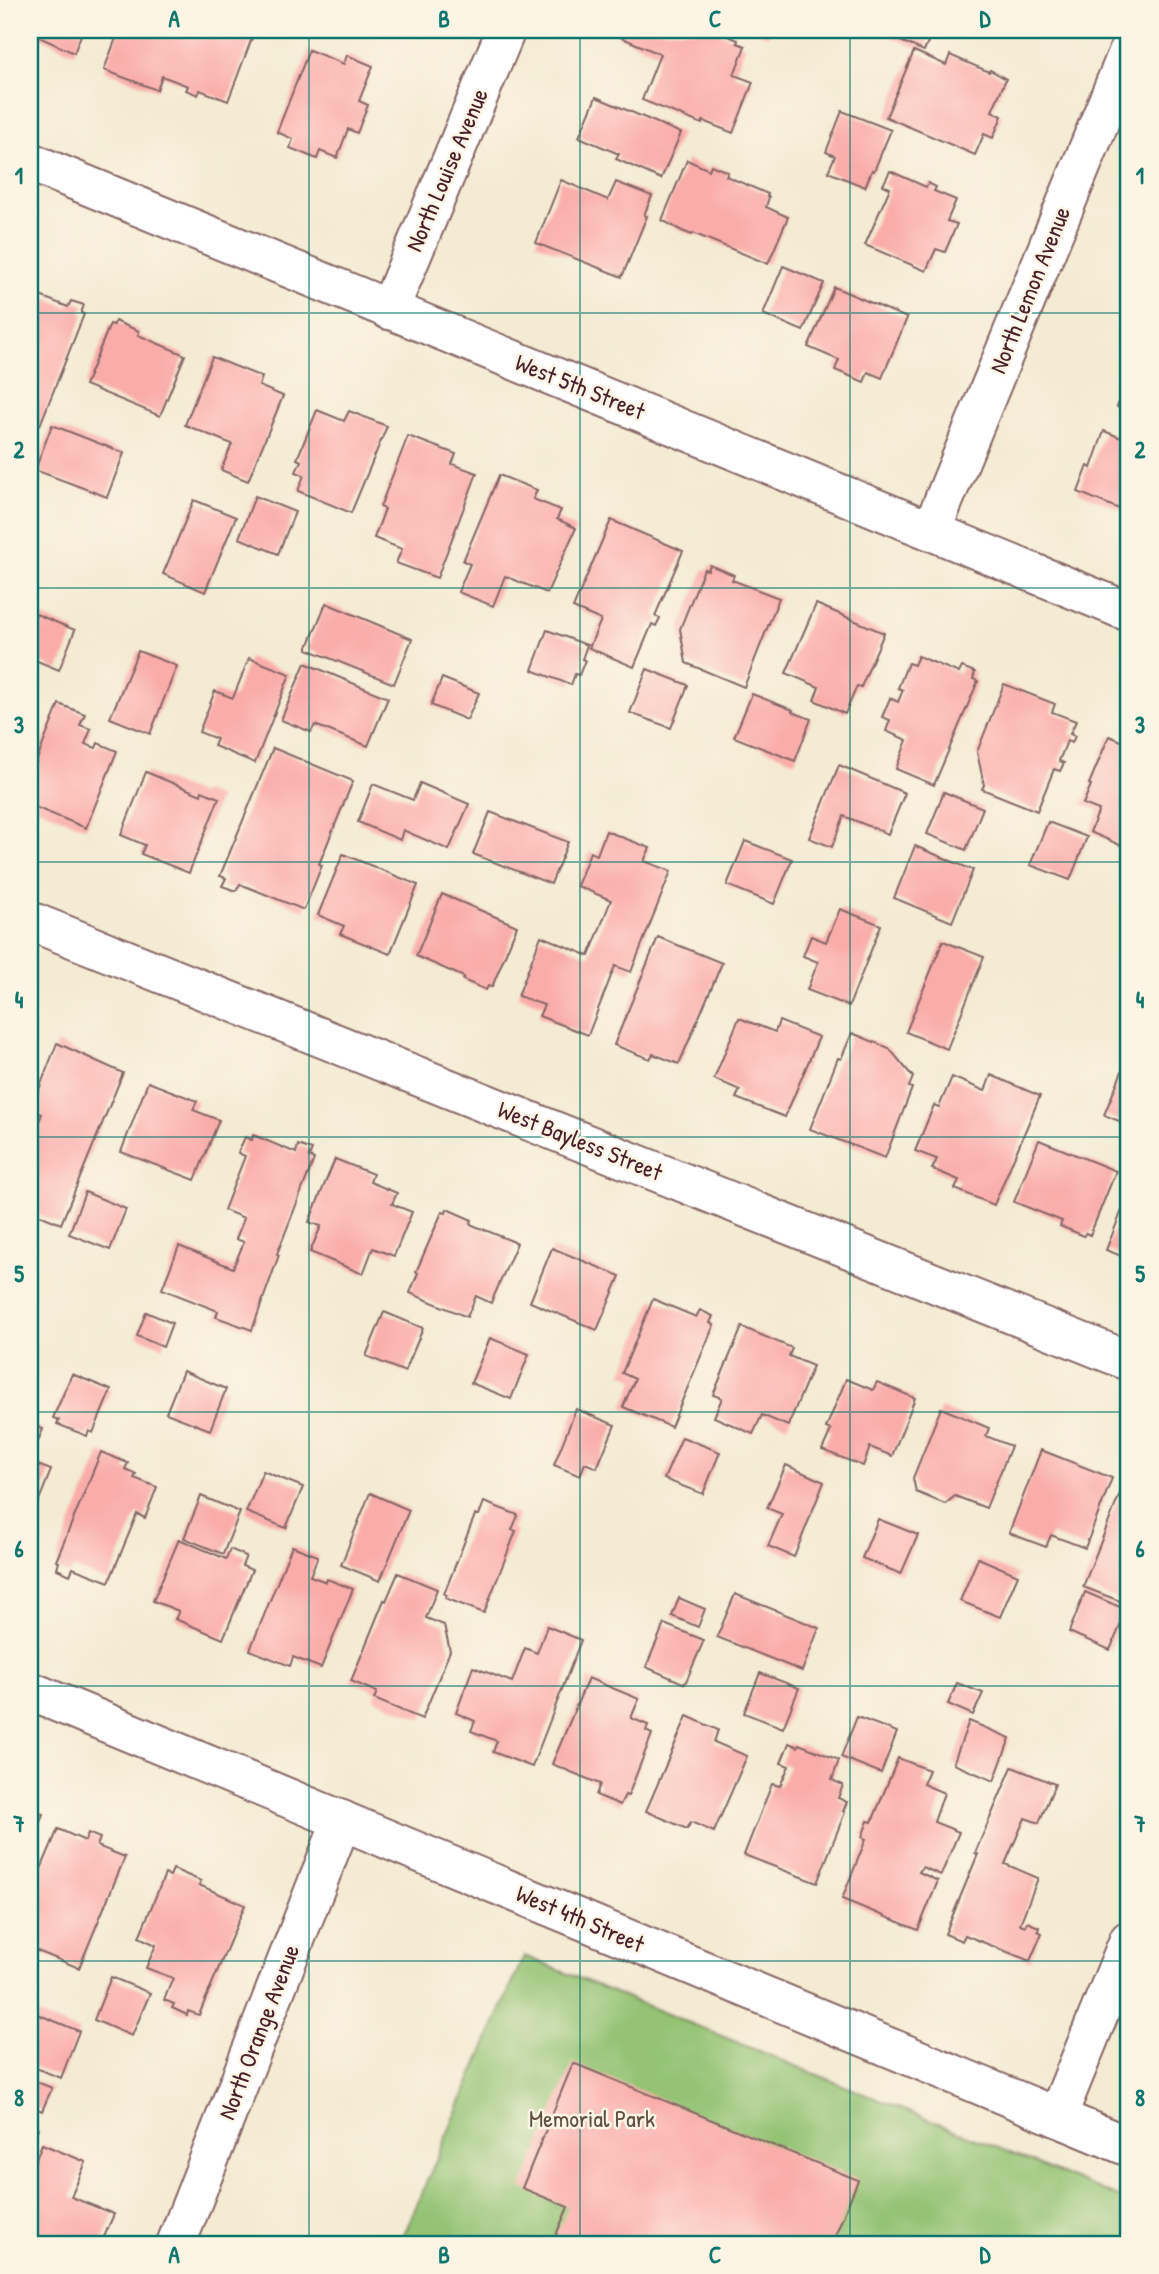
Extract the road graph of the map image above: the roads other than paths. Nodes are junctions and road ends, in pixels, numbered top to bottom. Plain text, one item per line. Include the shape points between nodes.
1 (506, 30) edge
2 (1129, 50) edge
3 (30, 162) edge
4 (389, 310) junction
5 (932, 529) junction
6 (1129, 612) edge
7 (30, 921) edge
8 (1129, 1361) edge
9 (30, 1691) edge
10 (342, 1820) junction
11 (1129, 1940) edge
12 (1057, 2117) junction
13 (1129, 2147) edge
14 (176, 2244) edge

1 - 4 street, North Louise Avenue
2 - 5 street, North Lemon Avenue
3 - 4 street, West 5th Street
4 - 5 street, West 5th Street
5 - 6 street, West 5th Street
7 - 8 street, West Bayless Street
9 - 10 street, West 4th Street
10 - 12 street, West 4th Street
10 - 14 street, North Orange Avenue
11 - 12 street
12 - 13 street, West 4th Street

